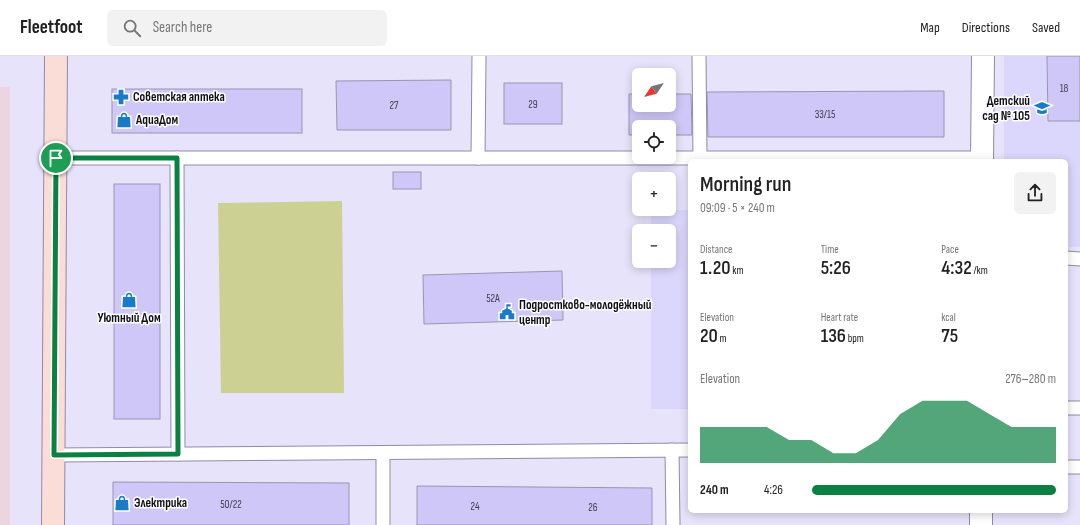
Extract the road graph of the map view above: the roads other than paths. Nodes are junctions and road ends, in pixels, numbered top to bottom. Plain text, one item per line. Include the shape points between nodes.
1 (56, 56) edge
2 (479, 56) edge
3 (699, 56) edge
4 (983, 56) edge
5 (56, 158) junction
6 (177, 158) junction
7 (478, 158) junction
8 (700, 158) junction
9 (982, 159) edge
10 (1068, 258) edge
11 (1080, 259) edge
12 (1068, 408) edge
13 (1080, 408) edge
14 (672, 450) junction
15 (688, 450) edge
16 (383, 453) junction
17 (178, 454) junction
18 (54, 455) junction
19 (1068, 467) edge
20 (1080, 467) edge
21 (981, 513) edge
22 (53, 525) edge
23 (383, 525) edge
24 (673, 525) edge
25 (981, 525) edge

1 - 5 street
2 - 7 lane
3 - 8 lane
4 - 9 street
5 - 6 lane
5 - 18 street
6 - 7 lane
6 - 17 lane
7 - 8 lane
8 - 9 lane
10 - 11 lane
12 - 13 lane
14 - 15 lane
14 - 16 lane
14 - 24 lane
16 - 17 lane
16 - 23 lane
17 - 18 lane
18 - 22 street
19 - 20 lane
21 - 25 street

